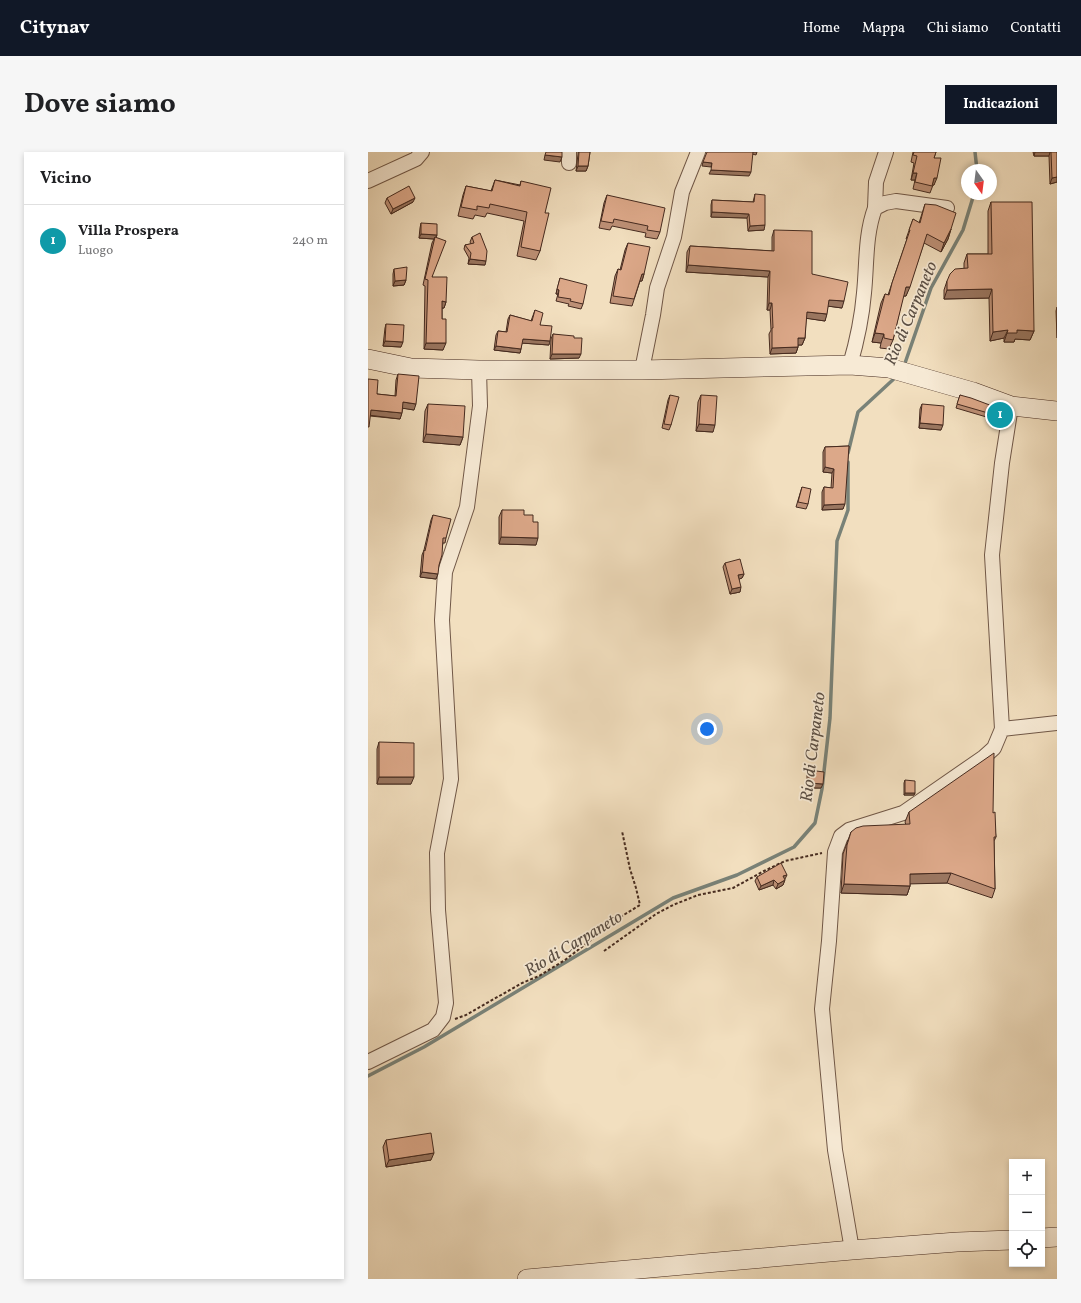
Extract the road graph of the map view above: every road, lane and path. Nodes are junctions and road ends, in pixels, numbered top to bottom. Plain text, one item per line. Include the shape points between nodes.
1 (422, 152) edge
2 (698, 152) edge
3 (886, 152) edge
4 (368, 181) edge
5 (875, 208) junction
6 (947, 208) edge
7 (368, 359) edge
8 (850, 365) junction
9 (479, 370) junction
10 (642, 370) junction
11 (1012, 406) junction
12 (1057, 411) edge
13 (1057, 723) edge
14 (1002, 729) junction
15 (622, 831) dead end
16 (836, 852) junction
17 (604, 951) dead end
18 (443, 1017) junction
19 (368, 1062) edge
20 (1057, 1237) edge
21 (1045, 1238) edge
22 (1009, 1240) edge
23 (852, 1250) junction
24 (527, 1279) edge

1 - 4 street via 416,159
2 - 10 street via 682,192 674,237 657,288
3 - 5 street via 876,182
5 - 6 street via 896,201
5 - 8 street via 870,222 859,333
7 - 9 main road via 411,368
8 - 10 main road
8 - 11 main road via 889,368
9 - 10 main road
9 - 18 street via 480,406 467,507 445,572 442,620 451,779 437,853 438,910 446,1003
11 - 12 main road
11 - 14 street via 1002,463 992,555
13 - 14 street
14 - 16 street via 994,748 984,757 903,813 849,830 841,836
15 - 18 path via 640,905 539,976 522,982 466,1015 451,1020
16 - 17 path via 818,853 785,861 733,888 698,895 673,905
16 - 23 street via 822,1009 835,1150
18 - 19 street via 433,1030
20 - 21 main road
22 - 23 main road
23 - 24 main road

